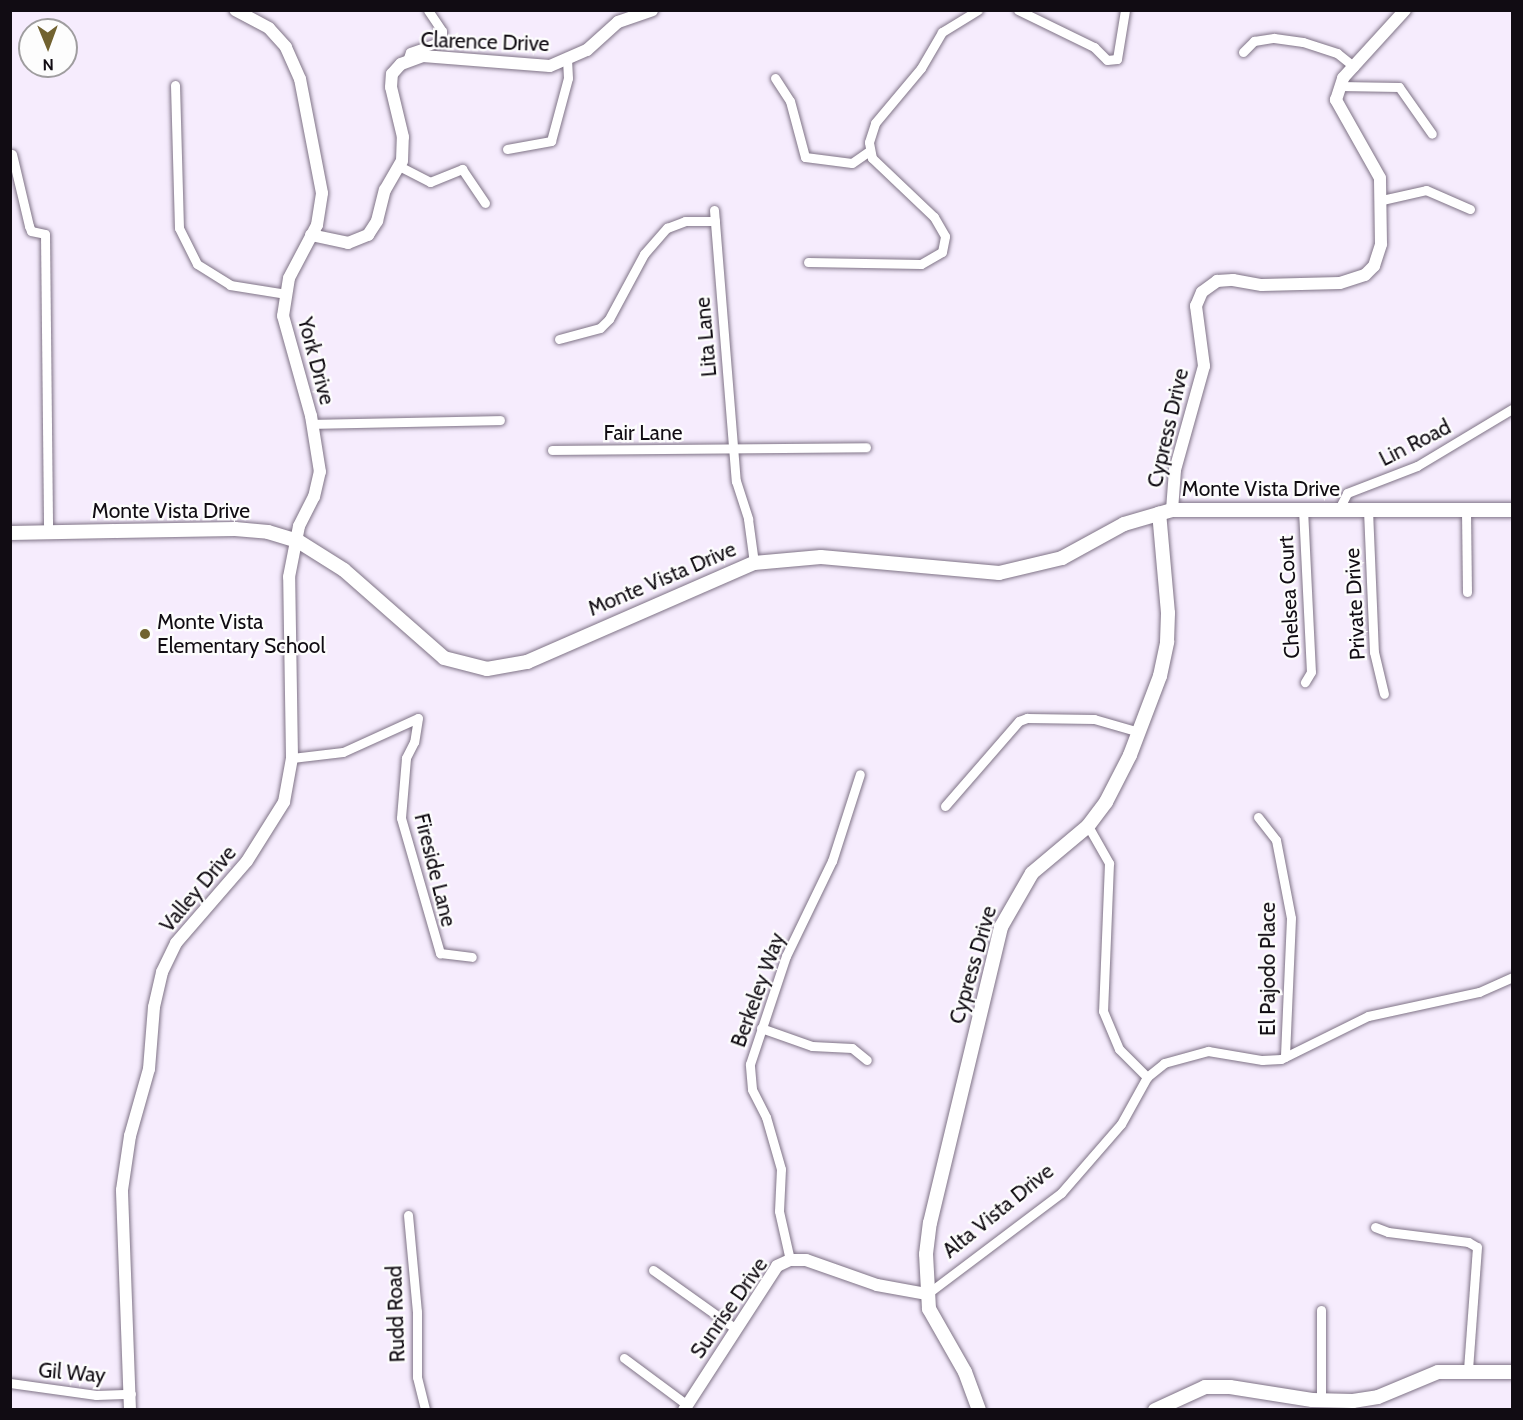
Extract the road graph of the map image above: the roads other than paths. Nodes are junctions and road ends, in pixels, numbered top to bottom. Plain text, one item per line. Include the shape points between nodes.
1 (235, 10) edge
2 (428, 10) edge
3 (652, 10) edge
4 (978, 10) edge
5 (1018, 10) edge
6 (1125, 10) edge
7 (1405, 10) edge
8 (1243, 52) dead end
9 (407, 61) junction
10 (567, 62) junction
11 (1354, 67) junction
12 (775, 78) dead end
13 (175, 85) dead end
14 (1339, 86) junction
15 (1432, 134) dead end
16 (507, 149) dead end
17 (869, 151) junction
18 (12, 154) dead end
19 (399, 166) junction
20 (1382, 200) junction
21 (485, 203) dead end
22 (1470, 208) dead end
23 (714, 210) dead end
24 (715, 221) junction
25 (311, 235) junction
26 (808, 262) dead end
27 (286, 294) junction
28 (559, 339) dead end
29 (1512, 409) edge
30 (500, 420) dead end
31 (312, 424) junction
32 (866, 447) dead end
33 (552, 450) dead end
34 (734, 451) junction
35 (1303, 509) junction
36 (1340, 509) junction
37 (1368, 510) junction
38 (1512, 510) edge
39 (1466, 511) junction
40 (1165, 512) junction
41 (10, 533) edge
42 (48, 533) junction
43 (298, 541) junction
44 (754, 563) junction
45 (1467, 592) dead end
46 (1305, 682) dead end
47 (1384, 694) dead end
48 (1139, 732) junction
49 (292, 758) junction
50 (860, 774) dead end
51 (945, 806) dead end
52 (1258, 817) dead end
53 (1088, 826) junction
54 (472, 957) dead end
55 (1512, 977) edge
56 (761, 1028) junction
57 (1285, 1057) junction
58 (867, 1060) dead end
59 (1147, 1077) junction
60 (408, 1215) dead end
61 (1375, 1227) dead end
62 (790, 1260) junction
63 (652, 1270) dead end
64 (927, 1294) junction
65 (1321, 1310) dead end
66 (736, 1329) junction
67 (624, 1358) dead end
68 (1512, 1369) edge
69 (1468, 1370) junction
70 (10, 1383) edge
71 (131, 1394) junction
72 (1321, 1401) junction
73 (686, 1407) edge
74 (130, 1410) edge
75 (425, 1410) edge
76 (979, 1410) edge
77 (1155, 1410) edge

1 - 25 street, York Drive via 269,28 286,47 300,79 322,193 320,215
2 - 9 street via 442,31 442,41 410,52
3 - 10 street, Clarence Drive via 618,22
4 - 17 street via 952,24 936,39 921,69 875,123
5 - 6 street via 1094,48 1107,60 1118,59
7 - 11 street
8 - 11 street via 1254,42 1293,41 1324,47
9 - 10 street, Clarence Drive via 423,56 526,67
9 - 19 street, Clarence Drive via 392,74 391,87 404,147
10 - 16 street via 568,78 551,141
11 - 14 street
12 - 17 street via 790,101 805,157 852,163
13 - 27 street via 179,228 197,264 230,285
14 - 15 street via 1399,87
14 - 20 street, Cypress Drive via 1336,100 1374,163
17 - 26 street via 894,183 934,217 945,236 942,252 921,264
18 - 42 street via 31,231 45,234
19 - 21 street via 430,182 462,169
19 - 25 street, Clarence Drive via 368,235 348,243
20 - 22 street via 1426,190
20 - 40 street, Cypress Drive via 1379,252 1374,266 1365,275 1340,283 1262,285 1217,281 1202,292 1196,306 1204,366
23 - 24 street, Lita Lane
24 - 28 street via 685,220 667,228 644,254 609,319 600,328
24 - 34 street, Lita Lane
25 - 27 street, York Drive via 295,262
27 - 31 street, York Drive via 284,329
29 - 36 street, Lin Road via 1417,466 1347,493
30 - 31 street
31 - 43 street, York Drive via 320,472 314,497 299,526
32 - 34 street via 758,446
33 - 34 street, Fair Lane
34 - 44 street, Lita Lane
35 - 36 main road, Monte Vista Drive
35 - 40 main road, Monte Vista Drive
35 - 46 street, Chelsea Court via 1311,672
36 - 37 main road, Monte Vista Drive
37 - 39 main road, Monte Vista Drive
37 - 47 street, Private Drive via 1374,652
38 - 39 main road, Monte Vista Drive
39 - 45 street
40 - 44 main road, Monte Vista Drive via 1124,524 1062,558 1007,572 820,557
40 - 48 main road, Cypress Drive via 1167,642 1162,669
41 - 42 main road, Monte Vista Drive
42 - 43 main road, Monte Vista Drive via 234,529 268,532
43 - 44 main road, Monte Vista Drive via 344,570 444,658 487,669 527,662 690,587
43 - 49 street, Valley Drive via 289,587
48 - 51 street via 1094,719 1027,718 997,745
48 - 53 main road, Cypress Drive via 1122,774
49 - 54 street, Fireside Lane via 343,752 418,718 414,742 406,758 400,818 440,953
49 - 71 street, Valley Drive via 284,802 269,832 187,928 162,972 154,1007 149,1069 130,1136 122,1190 125,1354
50 - 56 street, Berkeley Way via 832,861 786,956
52 - 57 street, El Pajodo Place via 1276,840 1291,918
53 - 59 street via 1108,863 1103,1011 1119,1049
53 - 64 main road, Cypress Drive via 1032,873 1001,927 930,1223
55 - 57 street, Alta Vista Drive via 1479,992 1368,1016
56 - 58 street via 812,1046 852,1048
56 - 62 street, Berkeley Way via 750,1064 752,1089 766,1117 781,1169 779,1211
57 - 59 street, Alta Vista Drive via 1262,1060 1219,1051 1190,1053 1164,1063
59 - 64 street, Alta Vista Drive via 1121,1124 1061,1193
60 - 75 street, Rudd Road via 417,1312 417,1377
61 - 69 street via 1468,1242 1477,1247
62 - 64 street, Sunrise Drive via 806,1260 877,1285
62 - 66 street, Sunrise Drive via 777,1266
63 - 66 street
64 - 76 main road via 929,1309 965,1372
65 - 72 street
66 - 73 street, Sunrise Drive
67 - 73 street
68 - 69 main road
69 - 72 main road via 1427,1375 1372,1399
70 - 71 street, Gil Way via 96,1395
71 - 74 street, Valley Drive
72 - 77 main road via 1218,1386 1188,1392

